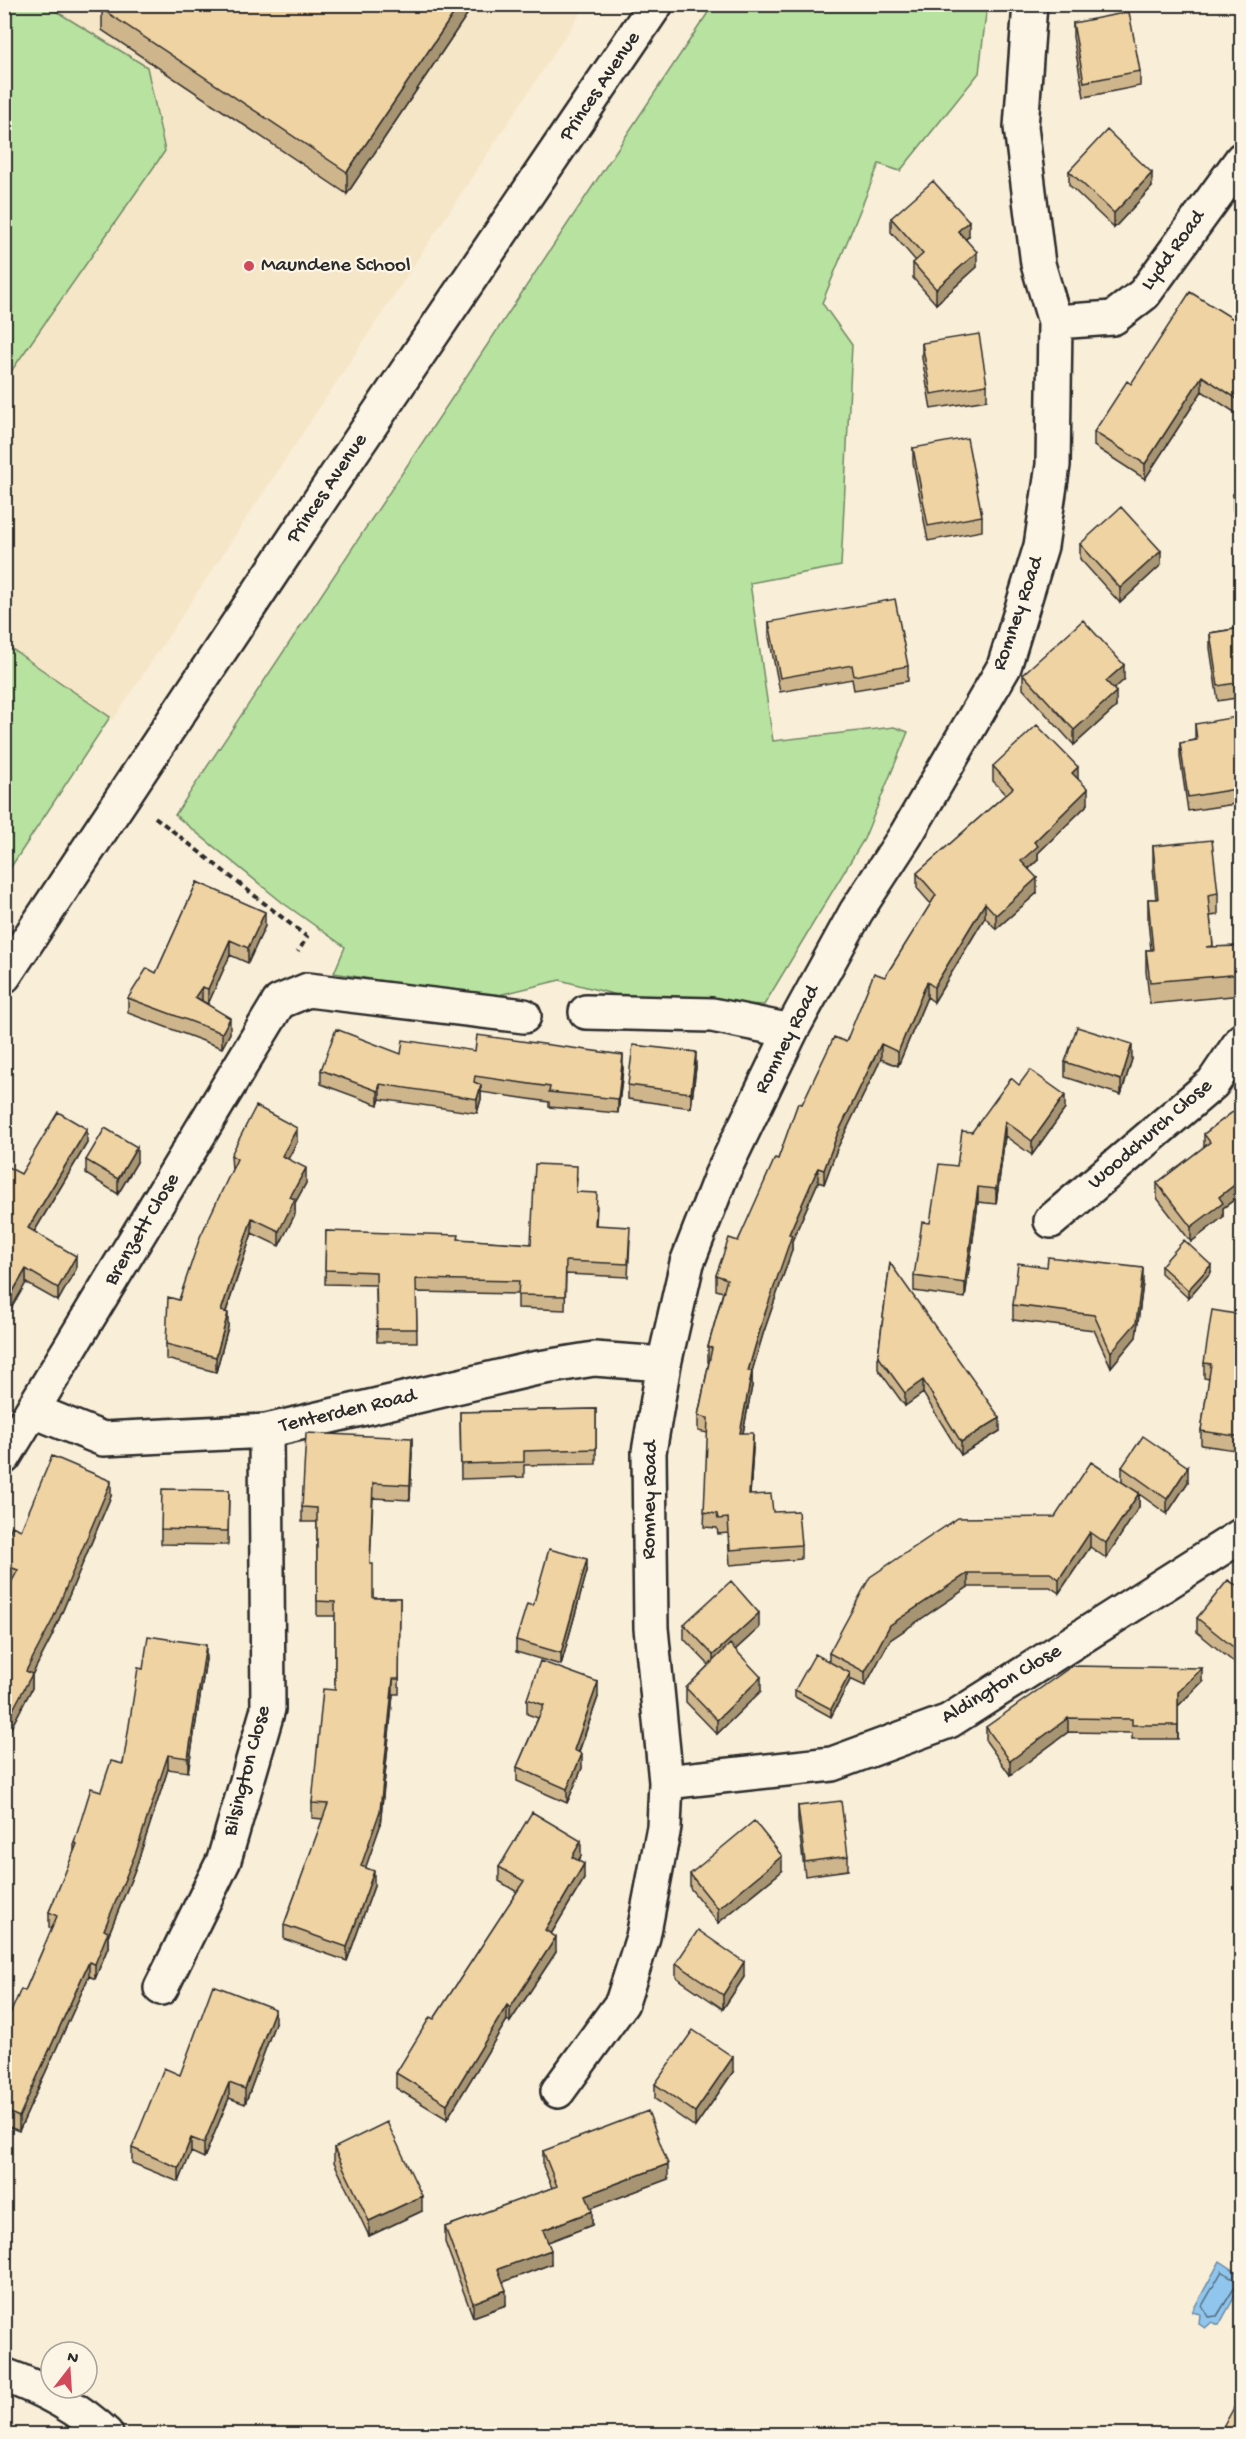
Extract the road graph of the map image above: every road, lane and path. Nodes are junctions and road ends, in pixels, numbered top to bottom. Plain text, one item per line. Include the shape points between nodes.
1 (656, 4) edge
2 (1029, 4) edge
3 (1242, 159) edge
4 (1055, 322) junction
5 (164, 823) dead end
6 (4, 976) edge
7 (279, 1002) junction
8 (586, 1012) dead end
9 (524, 1016) dead end
10 (791, 1032) junction
11 (1242, 1040) edge
12 (1051, 1221) dead end
13 (664, 1364) junction
14 (34, 1411) junction
15 (266, 1431) junction
16 (4, 1457) edge
17 (1242, 1535) edge
18 (666, 1782) junction
19 (161, 1988) dead end
20 (558, 2091) dead end
21 (4, 2375) edge
22 (106, 2434) edge

1 - 6 street, Princes Avenue
2 - 4 street, Romney Road via 1021,127 1038,264
3 - 4 street, Lydd Road via 1144,294 1113,318
4 - 10 street, Romney Road via 1053,465 1041,546 1004,667 856,912
5 - 7 path via 307,936
7 - 9 street via 308,990
7 - 14 street, Brenzett Close
8 - 10 street via 712,1015
10 - 13 street, Romney Road via 720,1176 687,1263
11 - 12 street, Woodchurch Close via 1213,1083
13 - 15 street, Tenterden Road via 594,1359 533,1369
13 - 18 street, Romney Road via 649,1464 651,1628
14 - 15 street, Tenterden Road via 103,1439
14 - 16 street, Brenzett Close
15 - 19 street, Bilsington Close via 268,1709 224,1860
17 - 18 street, Aldington Close via 949,1721 832,1764
18 - 20 street, Romney Road via 657,1872 643,1937 622,2003
21 - 22 street via 90,2419

